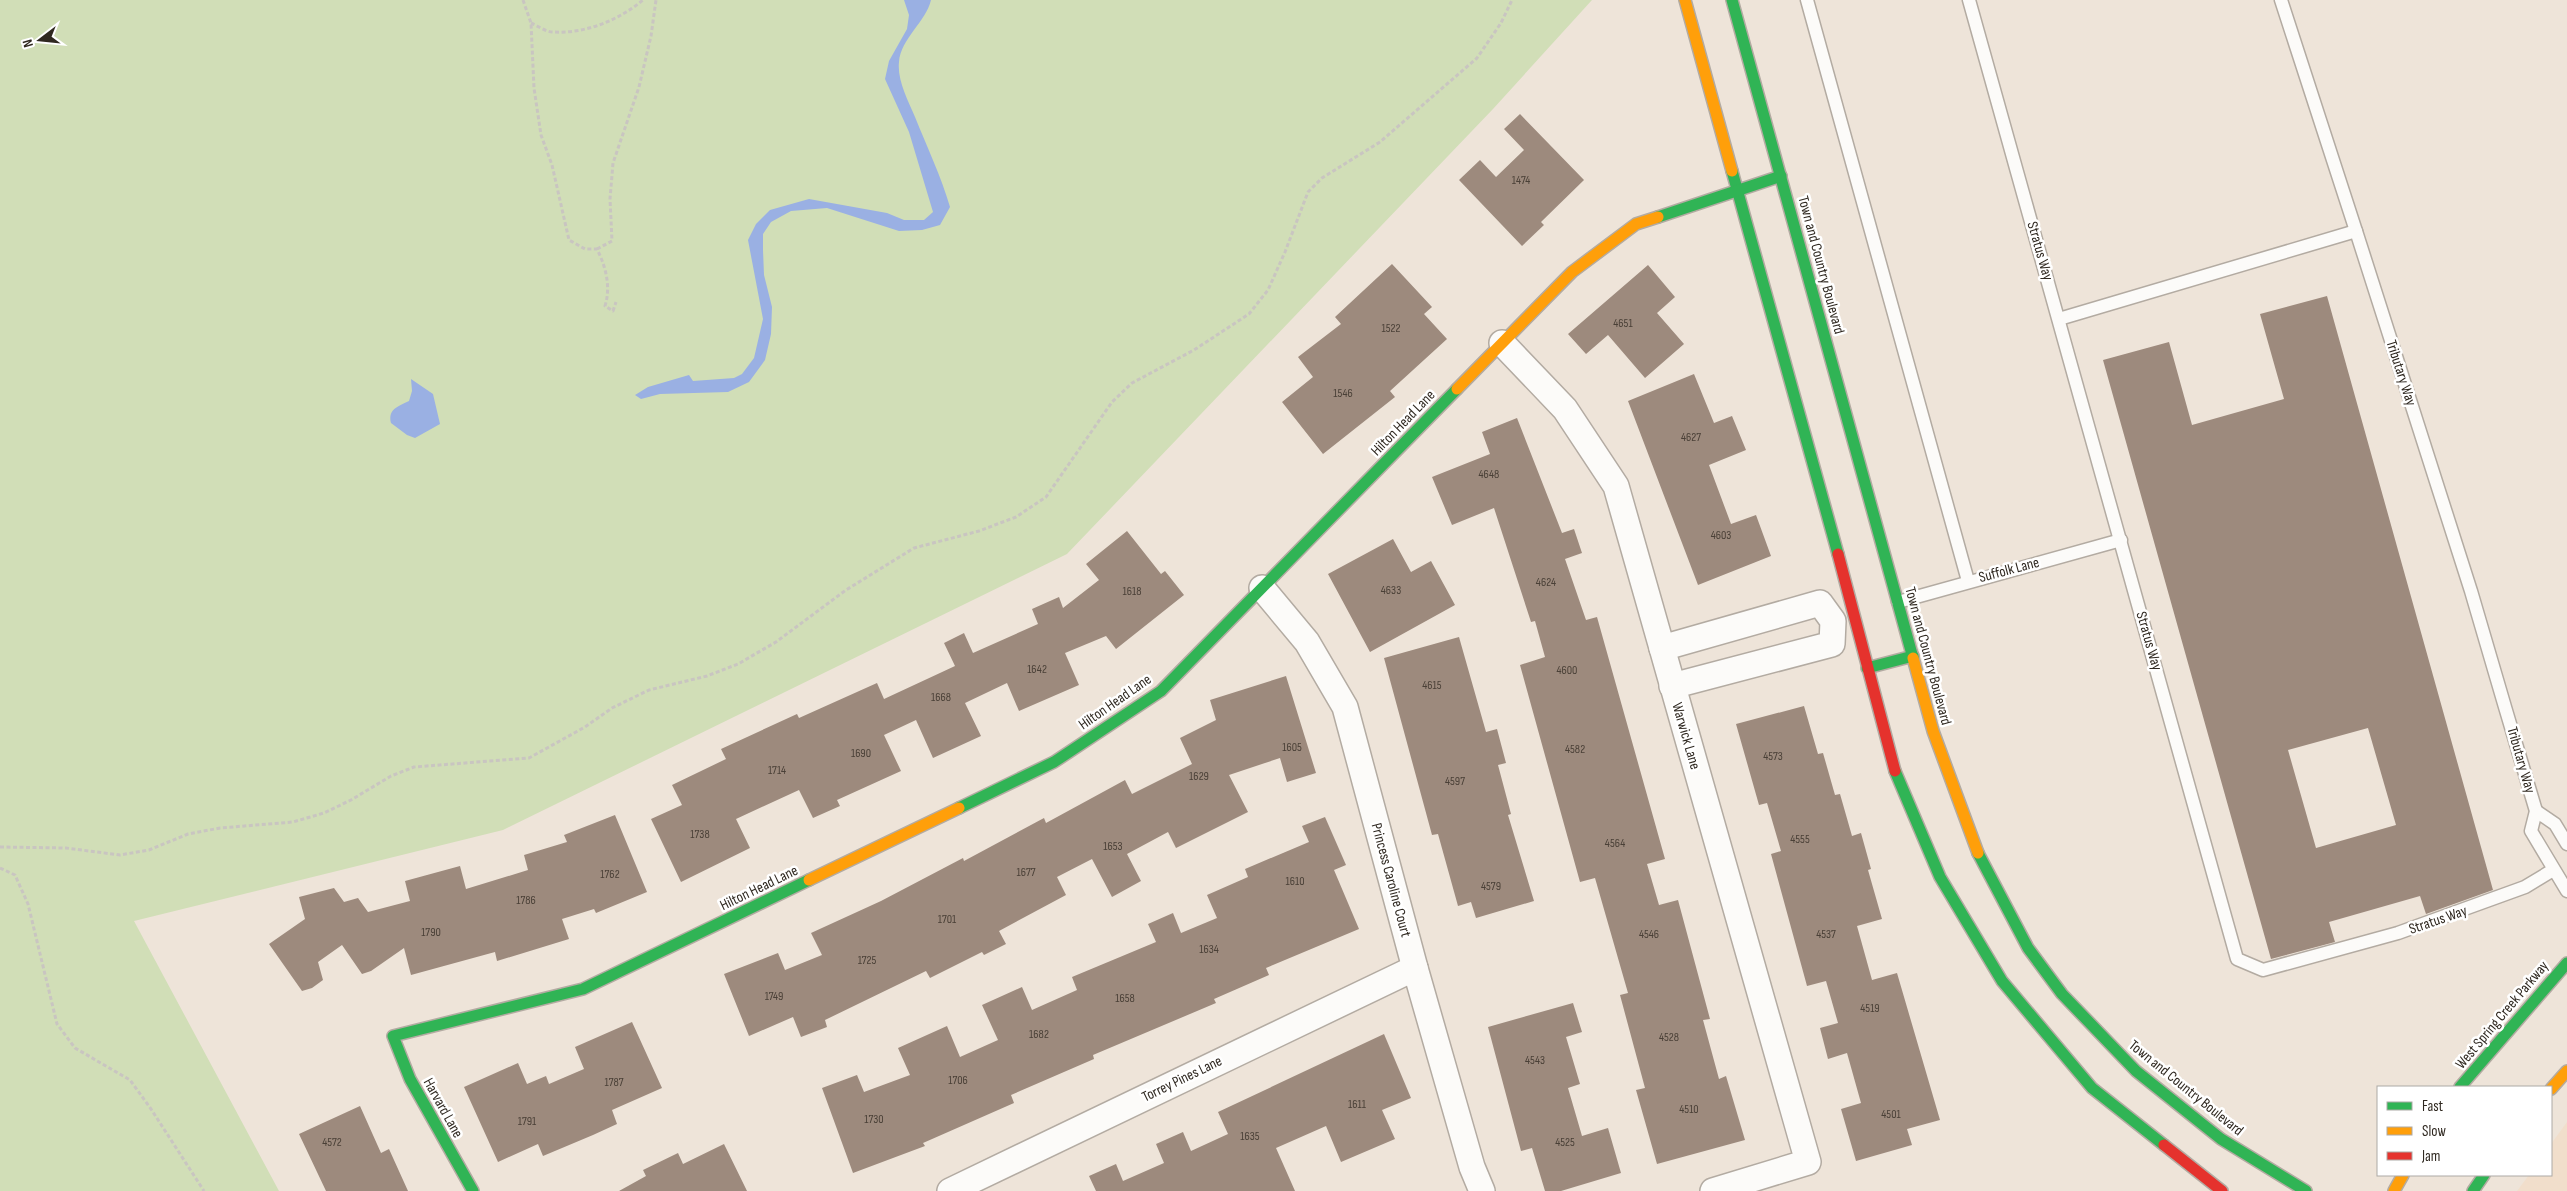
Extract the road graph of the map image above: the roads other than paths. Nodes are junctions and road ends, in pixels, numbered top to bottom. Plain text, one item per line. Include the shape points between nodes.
1 (1685, 0) edge
2 (1732, 0) edge
3 (1807, 0) edge
4 (1969, 0) edge
5 (2280, 0) edge
6 (1781, 176) junction
7 (1738, 190) junction
8 (2356, 231) junction
9 (2059, 319) junction
10 (1502, 343) junction
11 (2121, 540) junction
12 (1968, 581) junction
13 (1262, 588) junction
14 (1898, 602) junction
15 (1843, 618) junction
16 (1662, 648) junction
17 (1912, 656) junction
18 (1867, 668) junction
19 (1672, 686) junction
20 (2536, 811) junction
21 (2567, 844) edge
22 (2553, 870) junction
23 (2567, 891) edge
24 (2567, 963) edge
25 (1414, 968) junction
26 (393, 1036) joint
27 (2567, 1071) edge
28 (2461, 1086) edge
29 (2552, 1088) edge
30 (2402, 1176) edge
31 (2483, 1176) edge
32 (473, 1191) edge
33 (950, 1191) edge
34 (1482, 1191) edge
35 (1713, 1191) edge
36 (2222, 1191) edge
37 (2306, 1191) edge
38 (2394, 1191) edge
39 (2473, 1191) edge

1 - 7 main road
2 - 6 main road, Town and Country Boulevard
3 - 12 lane
4 - 9 lane, Stratus Way
5 - 8 lane, Tributary Way
6 - 7 main road, Hilton Head Lane
6 - 14 main road, Town and Country Boulevard
7 - 10 main road, Hilton Head Lane via 1636,224 1572,272
7 - 15 main road
8 - 9 lane
8 - 20 lane, Tributary Way via 2471,591
9 - 11 lane, Stratus Way
10 - 13 main road, Hilton Head Lane
10 - 16 street, Warwick Lane via 1565,409 1616,486
11 - 12 lane, Suffolk Lane
11 - 22 lane, Stratus Way via 2237,959 2263,970 2398,933 2525,888
12 - 14 lane, Suffolk Lane
13 - 25 street, Princess Caroline Court via 1307,642 1345,707
13 - 26 main road, Hilton Head Lane via 1161,691 1054,762 583,989
14 - 17 main road, Town and Country Boulevard
15 - 16 street via 1820,603
15 - 18 main road
15 - 19 street via 1832,644
16 - 19 street, Warwick Lane
17 - 18 main road
17 - 37 main road, Town and Country Boulevard via 1932,731 1980,859 2036,968 2136,1070 2221,1139
18 - 36 main road via 1896,773 1940,877 2013,986 2092,1088
19 - 35 street, Warwick Lane via 1808,1162
20 - 21 lane, Tributary Way via 2555,824
20 - 22 lane, Tributary Way via 2531,831
22 - 23 lane, Tributary Way
24 - 28 main road, West Spring Creek Parkway
25 - 33 street, Torrey Pines Lane
25 - 34 street, Princess Caroline Court via 1472,1167
26 - 32 main road, Harvard Lane via 410,1079
27 - 29 main road
30 - 38 main road
31 - 39 main road

